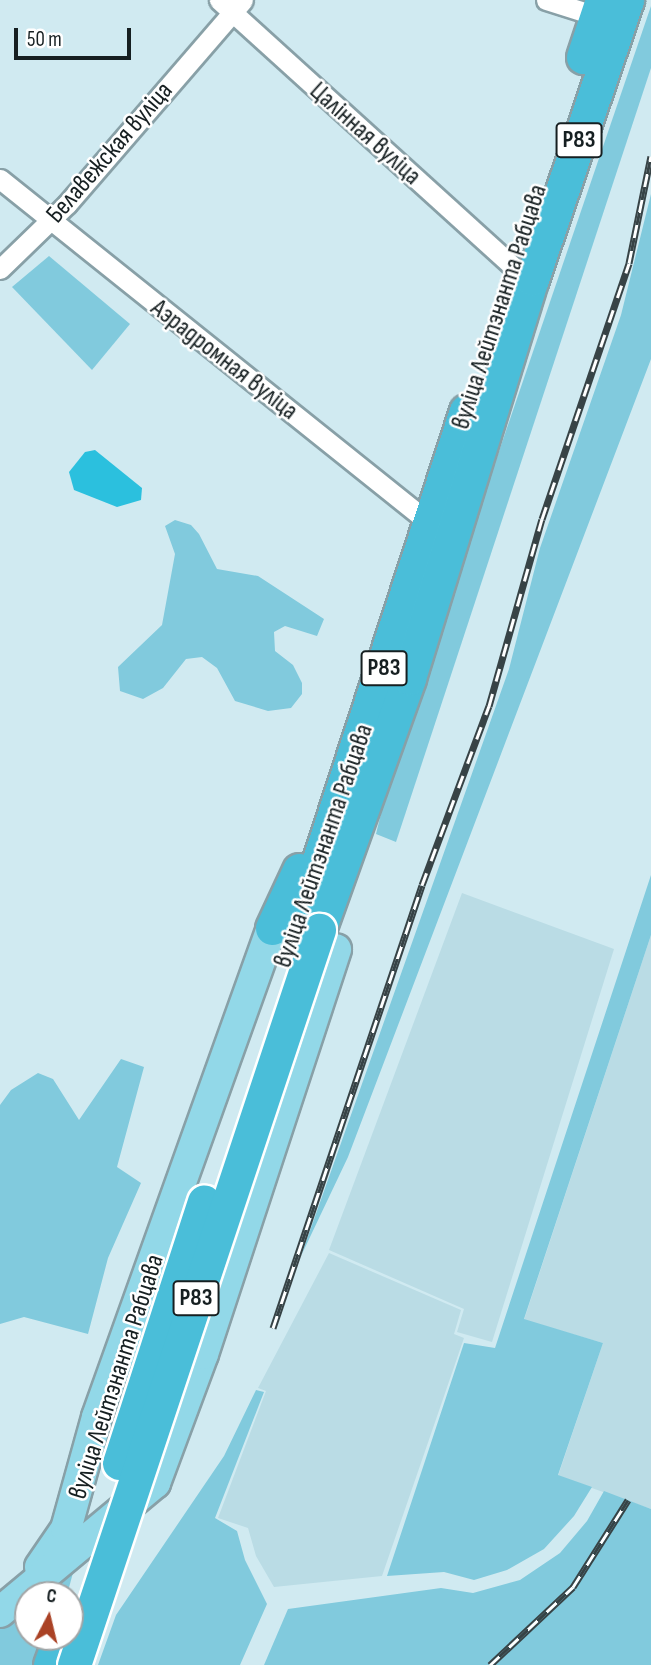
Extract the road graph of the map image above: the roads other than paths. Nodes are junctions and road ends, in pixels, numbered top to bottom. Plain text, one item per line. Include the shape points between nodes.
1 (546, 0) edge
2 (627, 0) edge
3 (231, 5) edge
4 (599, 8) edge
5 (0, 179) edge
6 (51, 220) junction
7 (513, 267) junction
8 (0, 269) edge
9 (440, 531) junction
10 (306, 933) junction
11 (132, 1326) junction
12 (203, 1354) junction
13 (97, 1417) junction
14 (173, 1441) junction
15 (80, 1581) edge
16 (0, 1611) edge
17 (74, 1665) edge

1 - 4 street
2 - 9 highway, вуліца Лейтэнанта Рабцава / Р83
3 - 6 street, Белавежская вуліца
3 - 7 street, Цалінная вуліца
4 - 7 highway, вуліца Лейтэнанта Рабцава / Р83
5 - 6 street, Аэрадромная вуліца
6 - 8 street, Белавежская вуліца
6 - 9 street, Аэрадромная вуліца
7 - 9 highway, вуліца Лейтэнанта Рабцава / Р83
9 - 10 highway, вуліца Лейтэнанта Рабцава / Р83 via 337,812
9 - 10 highway, вуліца Лейтэнанта Рабцава / Р83 via 372,787
10 - 11 main road, вуліца Лейтэнанта Рабцава
10 - 12 main road, вуліца Лейтэнанта Рабцава
10 - 15 highway, вуліца Лейтэнанта Рабцава / Р83, bridge
10 - 17 highway, вуліца Лейтэнанта Рабцава / Р83, bridge
11 - 12 main road via 135,1353 158,1371 179,1373
11 - 13 main road, вуліца Лейтэнанта Рабцава
12 - 14 main road, вуліца Лейтэнанта Рабцава
13 - 14 main road via 120,1394 155,1399 169,1414
13 - 16 main road, вуліца Лейтэнанта Рабцава via 82,1483 57,1548
14 - 16 main road, вуліца Лейтэнанта Рабцава via 155,1483

